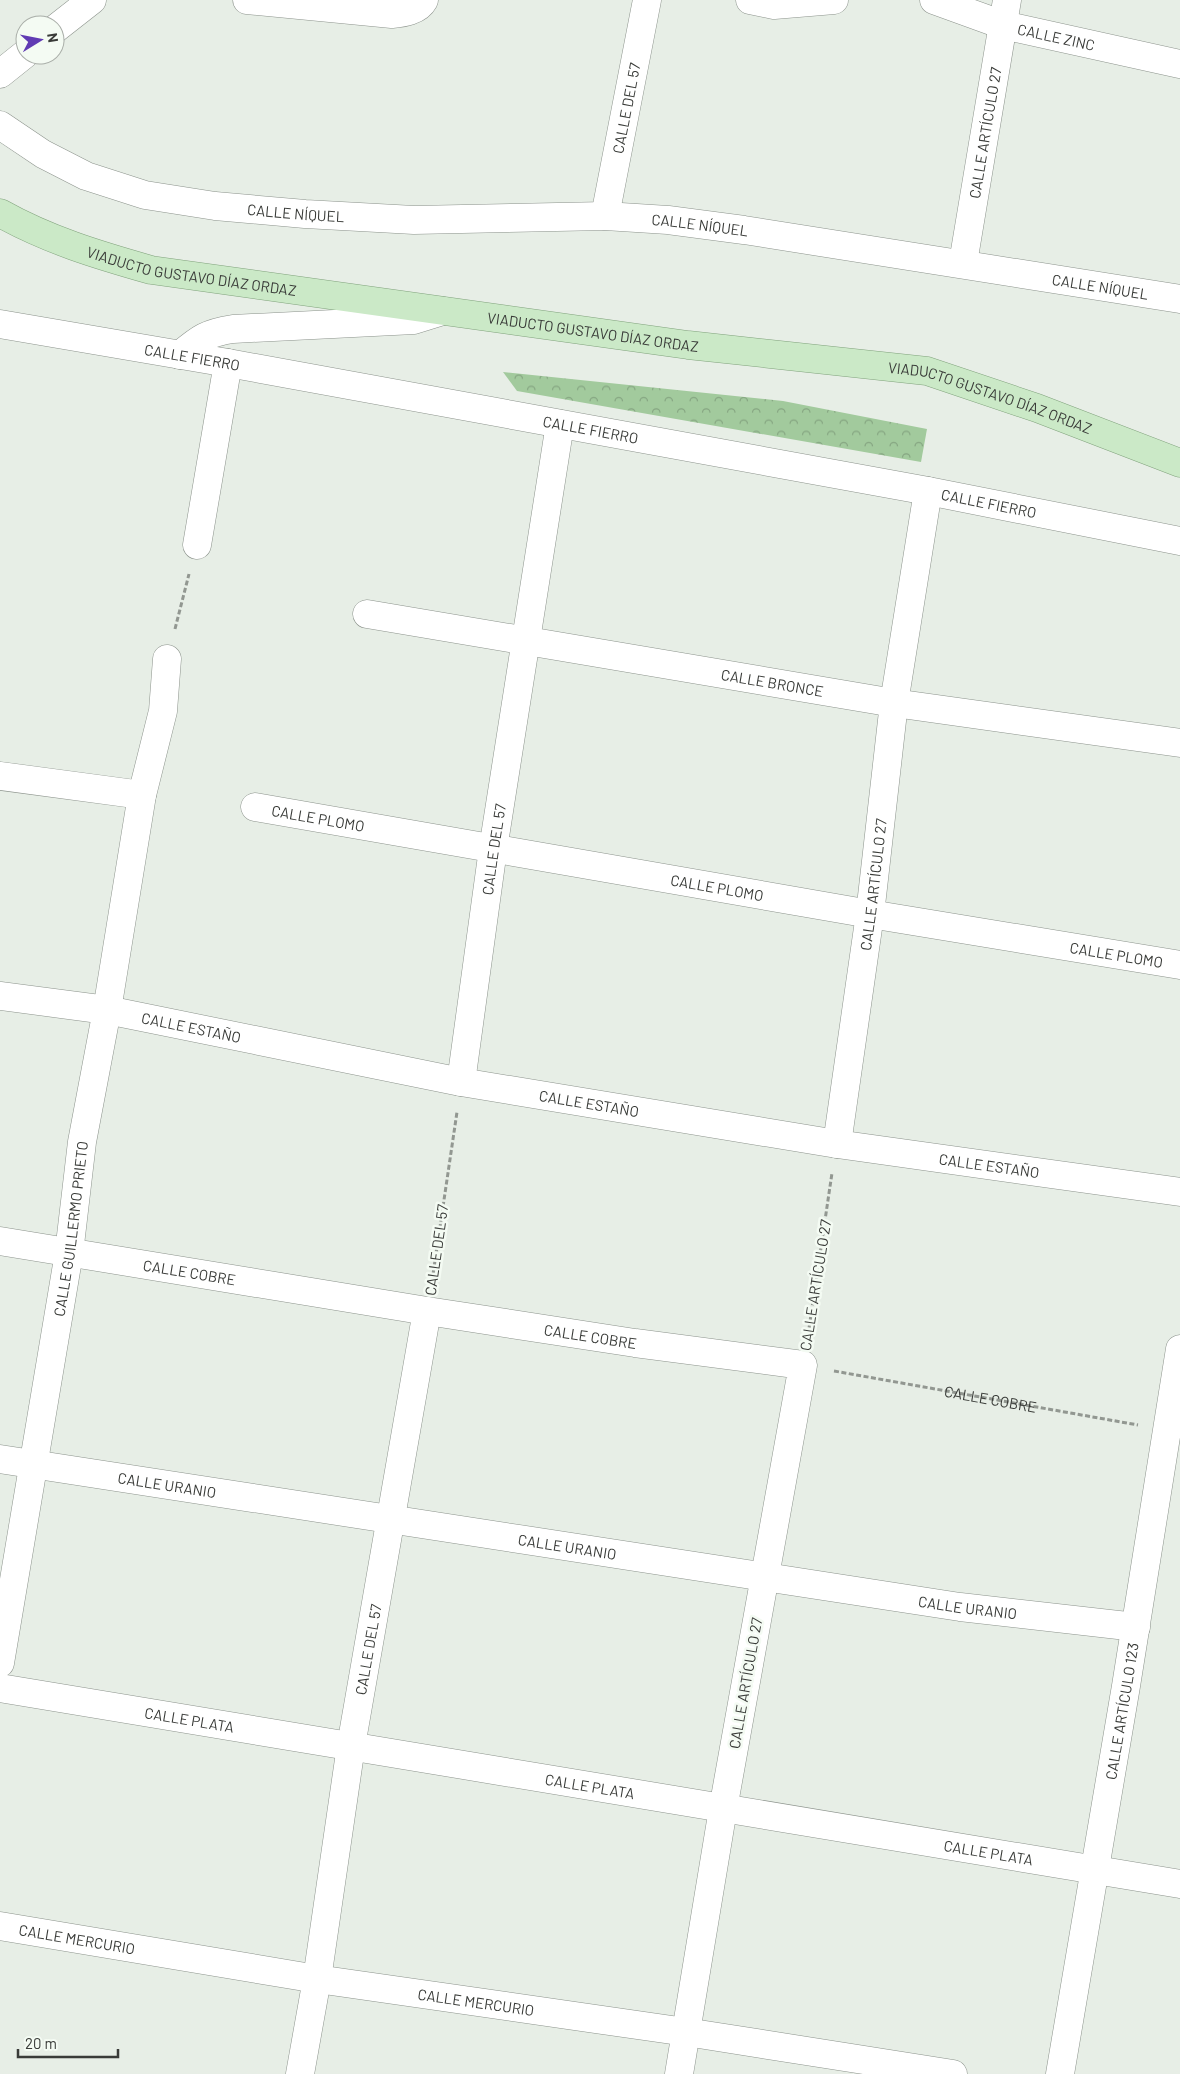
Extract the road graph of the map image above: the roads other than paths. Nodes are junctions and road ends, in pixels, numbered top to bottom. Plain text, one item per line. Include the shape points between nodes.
1 (92, 0) edge
2 (247, 0) edge
3 (647, 0) edge
4 (750, 0) edge
5 (834, 0) edge
6 (934, 0) edge
7 (423, 2) edge
8 (1005, 12) edge
9 (65, 22) edge
10 (15, 62) edge
11 (1180, 64) edge
12 (0, 74) edge
13 (0, 125) edge
14 (0, 213) edge
15 (605, 216) junction
16 (963, 264) junction
17 (1180, 299) edge
18 (444, 311) junction
19 (0, 324) edge
20 (180, 355) junction
21 (228, 363) junction
22 (560, 424) junction
23 (1180, 463) edge
24 (928, 491) junction
25 (1180, 541) edge
26 (197, 545) road end
27 (367, 614) dead end
28 (526, 641) junction
29 (167, 659) road end
30 (894, 703) junction
31 (1180, 743) edge
32 (0, 776) edge
33 (142, 795) junction
34 (255, 806) dead end
35 (493, 848) junction
36 (870, 914) junction
37 (1180, 965) edge
38 (0, 996) edge
39 (107, 1010) junction
40 (461, 1082) junction
41 (837, 1144) junction
42 (1180, 1192) edge
43 (0, 1241) edge
44 (69, 1253) junction
45 (427, 1311) junction
46 (1180, 1349) edge
47 (803, 1365) joint
48 (1174, 1431) edge
49 (0, 1459) edge
50 (34, 1465) junction
51 (390, 1519) junction
52 (764, 1578) junction
53 (1136, 1627) junction
54 (0, 1663) edge
55 (0, 1688) edge
56 (351, 1746) junction
57 (723, 1809) junction
58 (1096, 1870) junction
59 (1180, 1884) edge
60 (0, 1926) edge
61 (317, 1979) junction
62 (686, 2032) junction
63 (300, 2074) edge
64 (679, 2074) edge
65 (953, 2074) edge
66 (1060, 2074) edge

1 - 9 street
2 - 7 street via 392,14 408,12
3 - 15 street, CALLE DEL 57
4 - 5 street via 774,5
6 - 8 street, CALLE ZINC
8 - 11 street, CALLE ZINC
8 - 16 street, CALLE ARTÍCULO 27
10 - 12 street
13 - 15 street, CALLE NÍQUEL via 43,154 86,176 145,195 215,206 414,220
14 - 18 main road, VIADUCTO GUSTAVO DÍAZ ORDAZ via 44,235 150,270
15 - 16 street, CALLE NÍQUEL via 744,230
16 - 17 street, CALLE NÍQUEL
18 - 20 street via 414,320 214,332 199,339
18 - 23 main road, VIADUCTO GUSTAVO DÍAZ ORDAZ via 688,345 927,371 1037,408
19 - 20 street, CALLE FIERRO
20 - 21 street, CALLE FIERRO
21 - 22 street, CALLE FIERRO
21 - 26 street
22 - 24 street, CALLE FIERRO
22 - 28 street, CALLE DEL 57
24 - 25 street, CALLE FIERRO
24 - 30 street, CALLE ARTÍCULO 27
27 - 28 street, CALLE BRONCE
28 - 30 street, CALLE BRONCE
28 - 35 street, CALLE DEL 57
29 - 33 street, CALLE GUILLERMO PRIETO via 163,711
30 - 31 street, CALLE BRONCE
30 - 36 street, CALLE ARTÍCULO 27
32 - 33 street
33 - 39 street, CALLE GUILLERMO PRIETO
34 - 35 street, CALLE PLOMO
35 - 36 street, CALLE PLOMO
35 - 40 street, CALLE DEL 57
36 - 37 street, CALLE PLOMO
36 - 41 street, CALLE ARTÍCULO 27
38 - 39 street, CALLE ESTAÑO
39 - 40 street, CALLE ESTAÑO
39 - 44 street, CALLE GUILLERMO PRIETO via 82,1142
40 - 41 street, CALLE ESTAÑO
41 - 42 street, CALLE ESTAÑO
43 - 44 street, CALLE COBRE
44 - 45 street, CALLE COBRE
44 - 50 street, CALLE GUILLERMO PRIETO
45 - 47 street, CALLE COBRE
45 - 51 street, CALLE DEL 57
46 - 48 street, CALLE ARTÍCULO 123
47 - 52 street, CALLE ARTÍCULO 27
48 - 53 street, CALLE ARTÍCULO 123
49 - 50 street, CALLE URANIO
50 - 51 street, CALLE URANIO
50 - 54 street, CALLE GUILLERMO PRIETO
51 - 52 street, CALLE URANIO
51 - 56 street, CALLE DEL 57
52 - 53 street, CALLE URANIO via 960,1607
52 - 57 street, CALLE ARTÍCULO 27
53 - 58 street, CALLE ARTÍCULO 123
55 - 56 street, CALLE PLATA
56 - 57 street, CALLE PLATA
56 - 61 street, CALLE DEL 57
57 - 58 street, CALLE PLATA
57 - 62 street, CALLE ARTÍCULO 27
58 - 59 street, CALLE PLATA
58 - 66 street, CALLE ARTÍCULO 123
60 - 61 street, CALLE MERCURIO
61 - 62 street, CALLE MERCURIO
61 - 63 street, CALLE DEL 57
62 - 64 street, CALLE ARTÍCULO 27
62 - 65 street, CALLE MERCURIO

